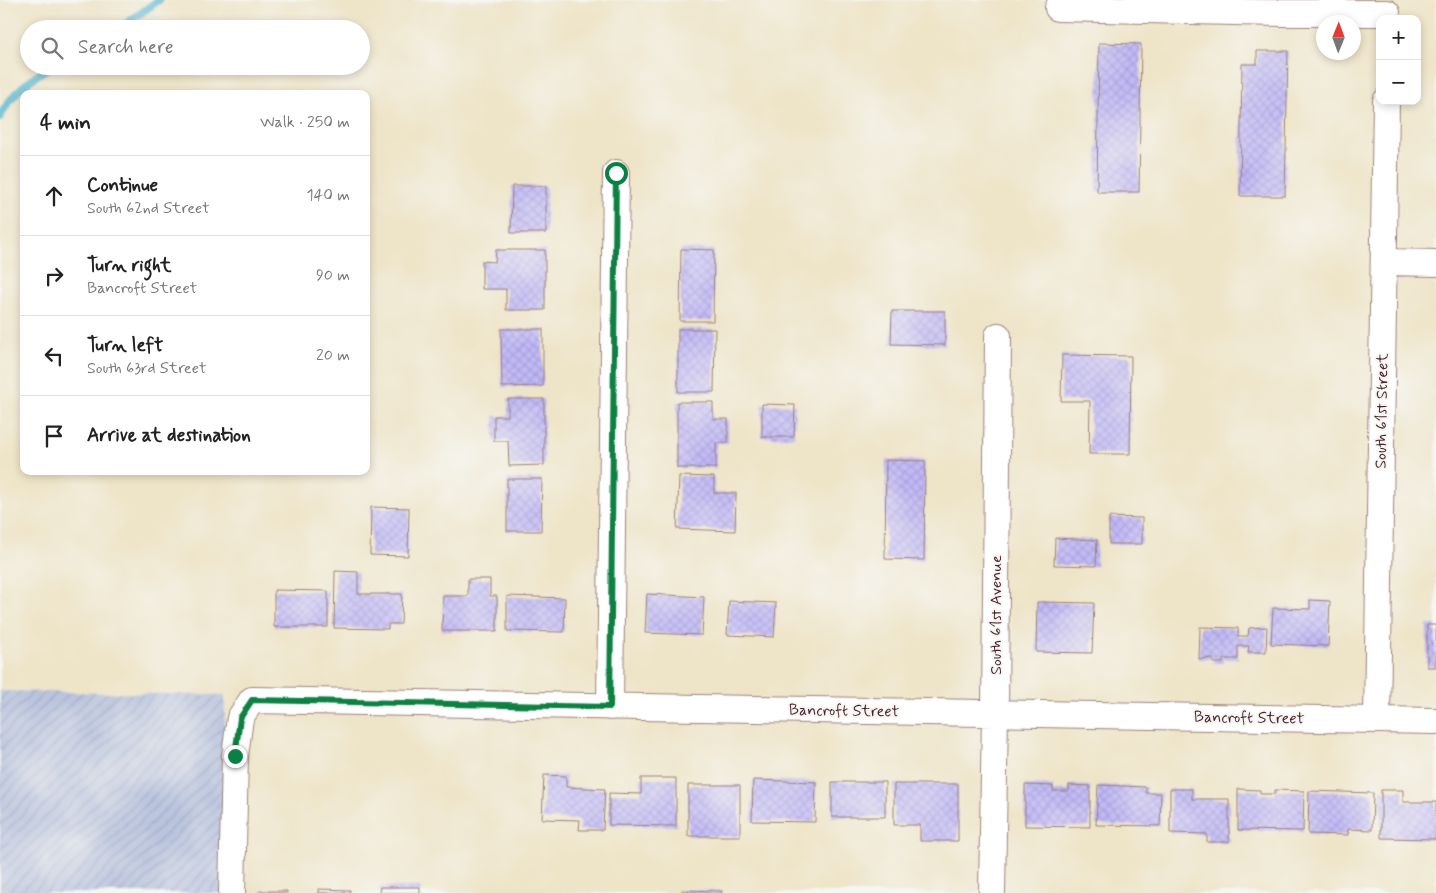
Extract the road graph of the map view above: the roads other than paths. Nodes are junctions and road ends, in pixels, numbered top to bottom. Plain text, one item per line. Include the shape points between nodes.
1 (1058, 8) dead end
2 (1387, 11) edge
3 (1386, 105) edge
4 (616, 173) dead end
5 (1384, 262) junction
6 (1436, 263) edge
7 (998, 336) dead end
8 (610, 707) junction
9 (996, 714) junction
10 (1377, 720) junction
11 (1436, 721) edge
12 (232, 893) edge
13 (992, 893) edge

1 - 2 street via 1281,13
3 - 5 street, South 61st Street
4 - 8 street
5 - 6 street
5 - 10 street, South 61st Street
7 - 9 street, South 61st Avenue
8 - 9 street, Bancroft Street
8 - 12 street, Bancroft Street via 252,700 240,718 235,756
9 - 10 street, Bancroft Street
9 - 13 street, South 61st Avenue
10 - 11 street, Bancroft Street

